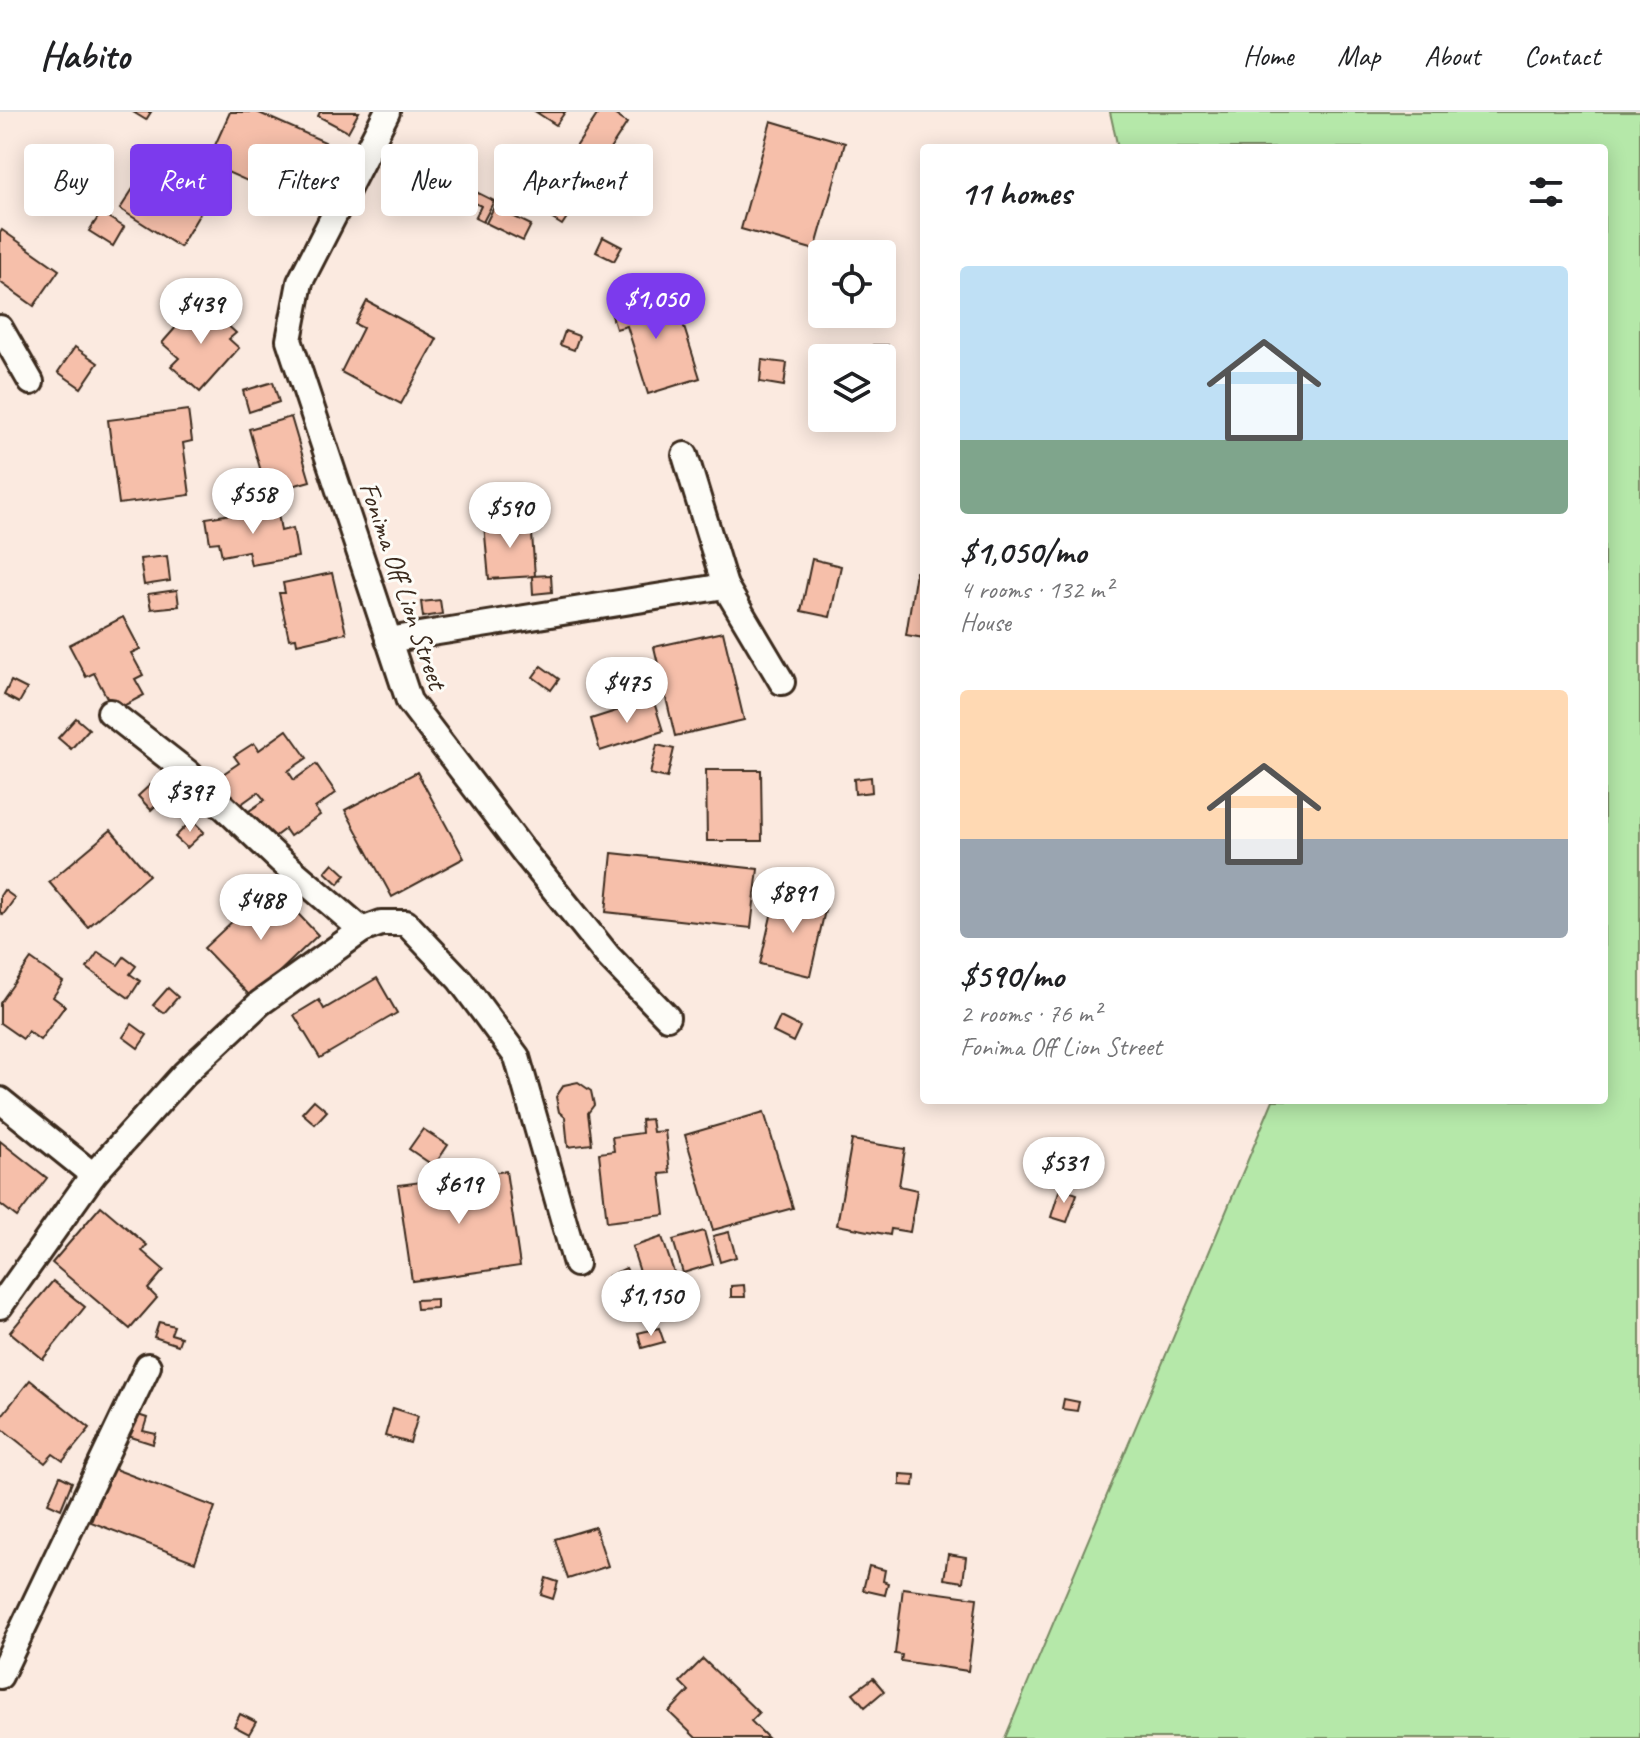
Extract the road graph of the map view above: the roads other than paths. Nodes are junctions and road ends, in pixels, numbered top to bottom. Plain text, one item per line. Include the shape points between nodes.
1 (387, 112) edge
2 (0, 328) edge
3 (31, 382) dead end
4 (685, 455) dead end
5 (725, 586) junction
6 (388, 640) junction
7 (782, 682) dead end
8 (110, 712) dead end
9 (362, 930) junction
10 (667, 1017) dead end
11 (0, 1100) edge
12 (93, 1175) junction
13 (576, 1264) dead end
14 (0, 1306) edge
15 (148, 1366) dead end
16 (0, 1676) edge

1 - 6 street, Fonima Off Lion Street via 300,282 289,340
2 - 3 street
4 - 5 street
5 - 6 street
5 - 7 street
6 - 10 street, Fonima Off Lion Street via 409,701 608,956
8 - 9 street via 187,772
9 - 12 street via 260,1003 184,1074
9 - 13 street via 406,923 460,980 517,1057
11 - 12 street
12 - 14 street
15 - 16 street

